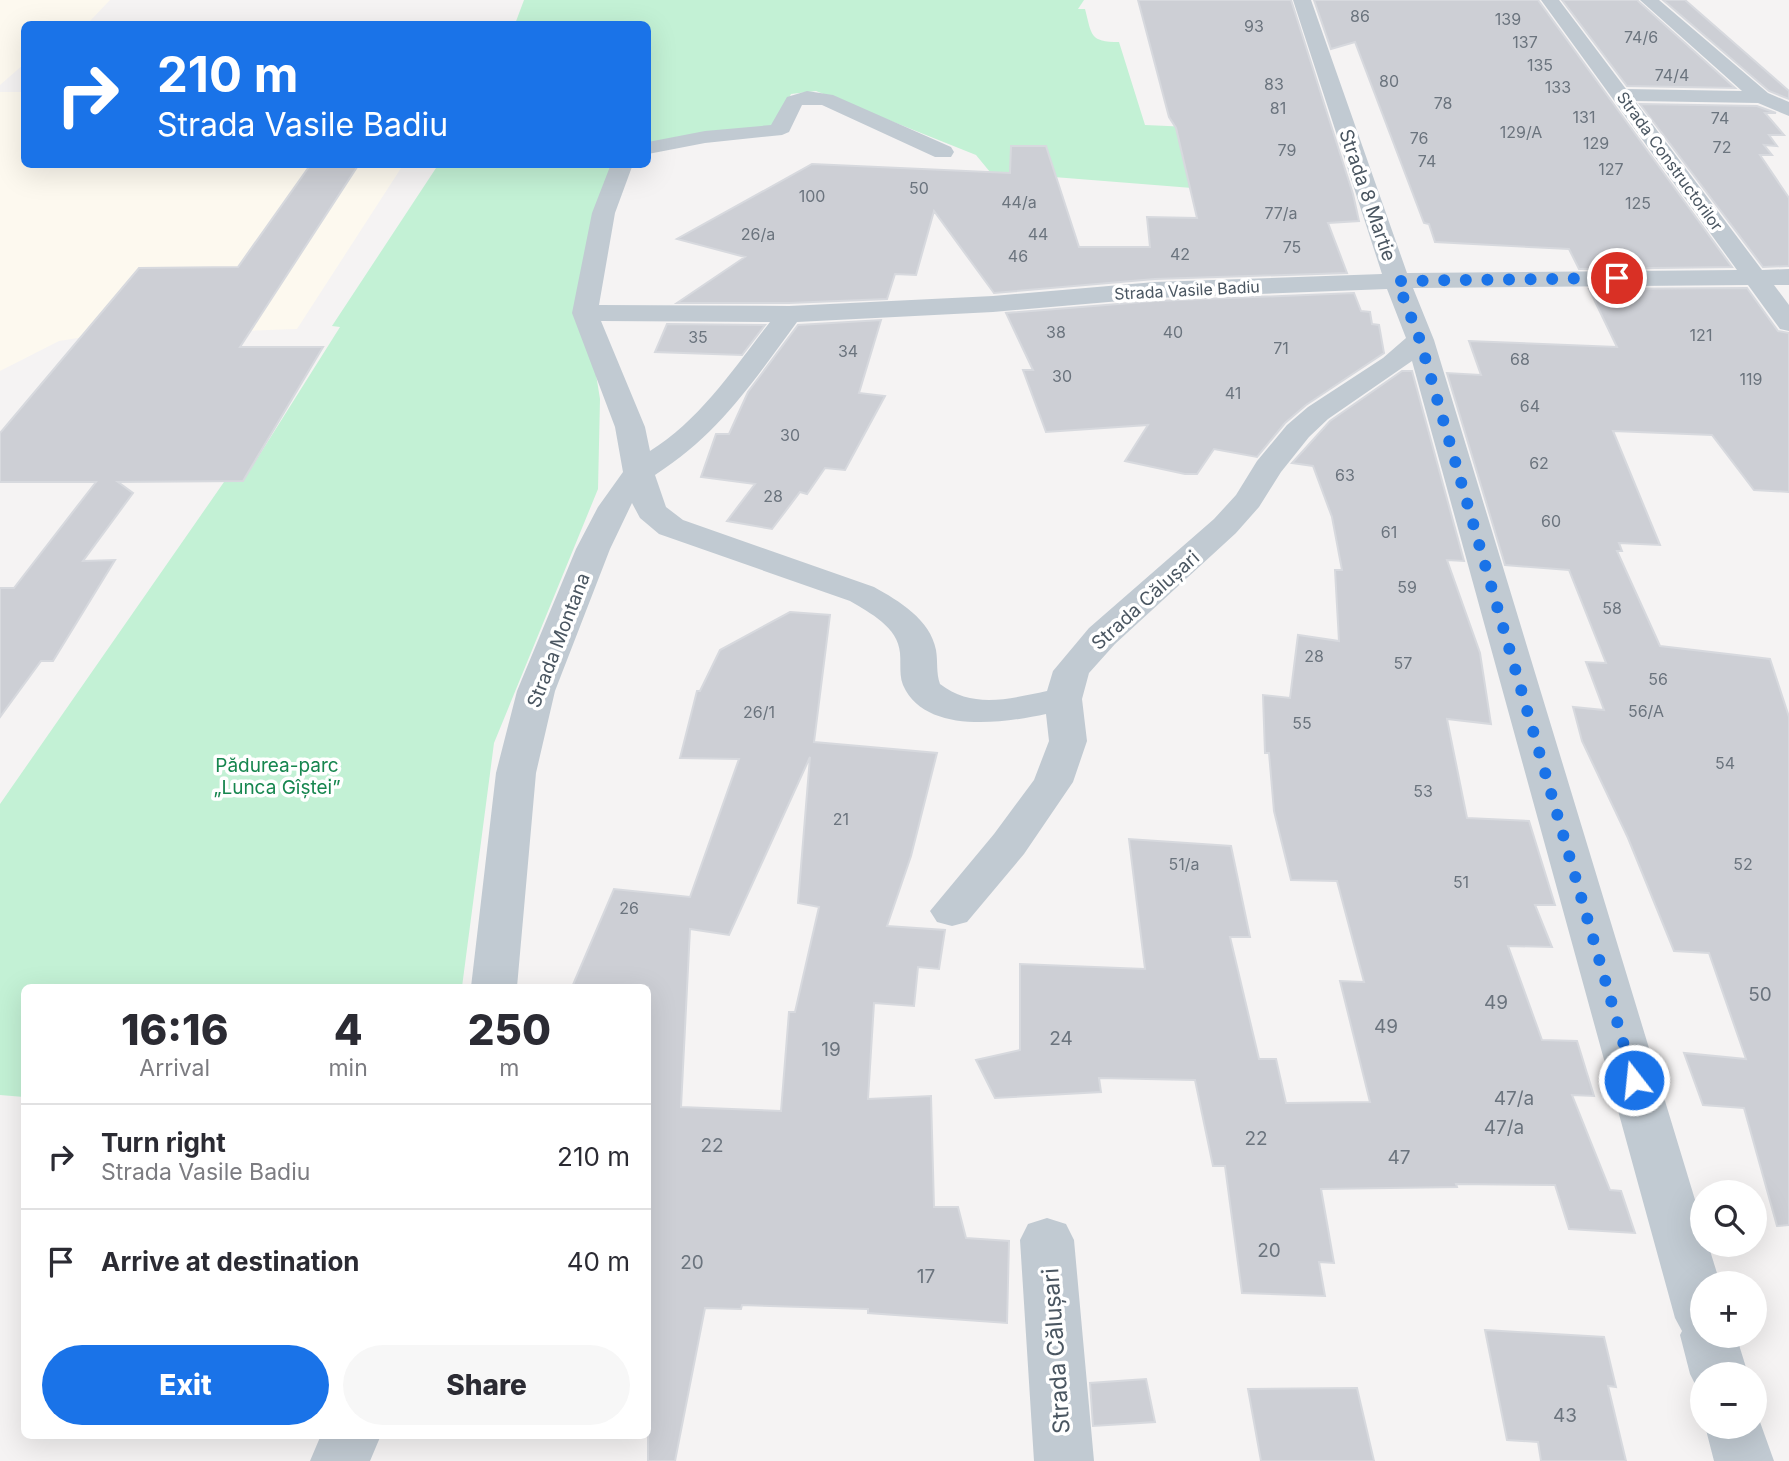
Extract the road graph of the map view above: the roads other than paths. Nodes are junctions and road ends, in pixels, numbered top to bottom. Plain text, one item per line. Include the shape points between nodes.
1 (1302, 0) edge
2 (1550, 0) edge
3 (1649, 0) edge
4 (1622, 96) junction
5 (1761, 97) junction
6 (1789, 110) edge
7 (651, 147) edge
8 (943, 152) dead end
9 (620, 168) edge
10 (1755, 277) junction
11 (1789, 277) edge
12 (1397, 281) junction
13 (585, 313) junction
14 (789, 314) junction
15 (1789, 323) edge
16 (1420, 340) junction
17 (638, 472) junction
18 (1063, 699) junction
19 (952, 911) dead end
20 (494, 984) edge
21 (1047, 1240) dead end
22 (1690, 1273) edge
23 (349, 1439) edge
24 (1738, 1439) edge
25 (340, 1461) edge
26 (1064, 1461) edge
27 (1744, 1461) edge

1 - 12 street, Strada 8 Martie
2 - 4 street, Strada Constructorilor
3 - 5 street
4 - 5 street
4 - 10 street, Strada Constructorilor
5 - 6 street
7 - 8 street via 775,131 782,128 794,101 807,97 826,99
9 - 13 street via 597,247
10 - 11 street, Strada Vasile Badiu
10 - 12 street, Strada Vasile Badiu
10 - 15 street, Strada Constructorilor
12 - 14 street, Strada Vasile Badiu via 1155,290
12 - 16 street, Strada 8 Martie
13 - 14 street, Strada Vasile Badiu
13 - 17 street via 630,427
14 - 17 street via 723,403 673,450
16 - 18 street, Strada Călușari via 1298,431 1225,526 1102,636 1071,671
16 - 22 street, Strada 8 Martie
17 - 18 street via 651,511 671,527 862,594 887,608 909,629 918,649 922,688 940,702 963,710 997,712
17 - 20 street, Strada Montana via 593,549 536,691 516,773
18 - 19 street, Strada Călușari via 1068,741 1053,782 1009,844
21 - 26 street, Strada Călușari
23 - 25 street
24 - 27 street

